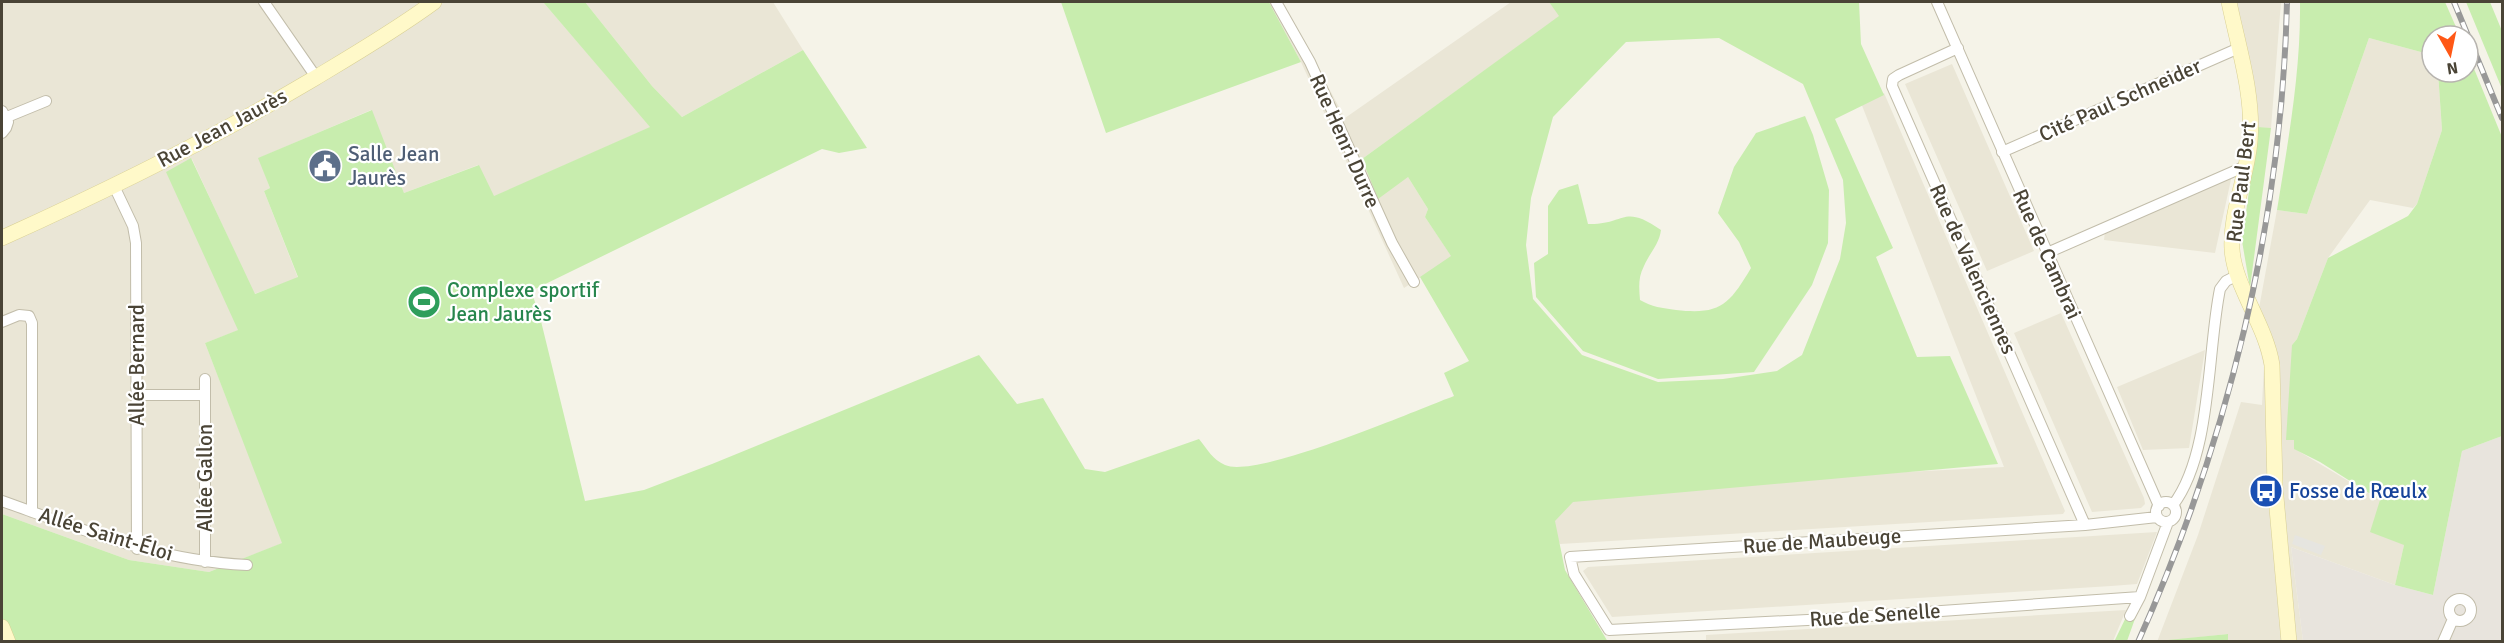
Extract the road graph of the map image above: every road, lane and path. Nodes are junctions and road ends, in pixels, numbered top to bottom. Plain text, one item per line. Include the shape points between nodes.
1 (264, 2) edge
2 (434, 2) edge
3 (1276, 2) edge
4 (1937, 2) edge
5 (2230, 5) edge
6 (1958, 48) junction
7 (2239, 48) junction
8 (316, 77) junction
9 (46, 101) dead end
10 (4, 114) edge
11 (2, 133) edge
12 (2002, 152) junction
13 (2246, 166) junction
14 (114, 186) junction
15 (2, 238) edge
16 (2047, 253) junction
17 (2238, 275) junction
18 (1414, 282) dead end
19 (2, 322) edge
20 (205, 379) dead end
21 (137, 394) junction
22 (205, 395) junction
23 (2, 501) edge
24 (2173, 505) junction
25 (2159, 506) junction
26 (32, 512) junction
27 (2163, 520) junction
28 (2085, 525) junction
29 (137, 549) junction
30 (206, 561) junction
31 (247, 565) dead end
32 (2140, 597) junction
33 (2286, 602) junction
34 (2130, 616) dead end
35 (2453, 619) dead end
36 (2, 627) edge
37 (1609, 630) joint
38 (8, 642) edge
39 (2289, 642) edge
40 (2294, 642) edge
41 (2443, 642) edge

1 - 8 street
2 - 8 street, Rue Jean Jaurès
3 - 18 street, Rue Henri Durre via 1310,62 1392,243
4 - 6 street, Rue de Cambrai
5 - 7 street, Rue Paul Bert
6 - 12 street, Rue de Cambrai
6 - 28 street, Rue de Valenciennes via 1895,77 1892,86
7 - 12 street, Cité Paul Schneider
7 - 13 street, Rue Paul Bert via 2251,119
8 - 14 street, Rue Jean Jaurès
9 - 10 street
10 - 11 street via 7,126
12 - 16 street, Rue de Cambrai
13 - 16 street
13 - 17 street, Rue Paul Bert via 2232,235
14 - 15 street, Rue Jean Jaurès
14 - 21 street, Allée Bernard via 136,237
16 - 25 street, Rue de Cambrai
17 - 24 street via 2220,289 2199,439
17 - 33 street, Rue Paul Bert via 2266,340 2272,365 2275,486
19 - 26 street via 23,314 32,323
20 - 22 street, Allée Gallon
21 - 22 street, Allée Gallon
21 - 29 street, Allée Bernard
22 - 30 street, Allée Gallon
23 - 26 street, Allée Saint-Éloi
24 - 25 street via 2166,502
24 - 27 street via 2176,515
25 - 27 street via 2156,513
26 - 29 street, Allée Saint-Éloi
27 - 28 street, Rue de Maubeuge
27 - 32 street
28 - 37 street, Rue de Maubeuge via 1570,557 1574,574
29 - 30 street, Allée Saint-Éloi
30 - 31 street, Allée Saint-Éloi
32 - 34 street
32 - 37 street, Rue de Senelle
33 - 39 street, Rue Paul Bert
33 - 40 street, Rue Paul Bert
35 - 41 street
36 - 38 street

